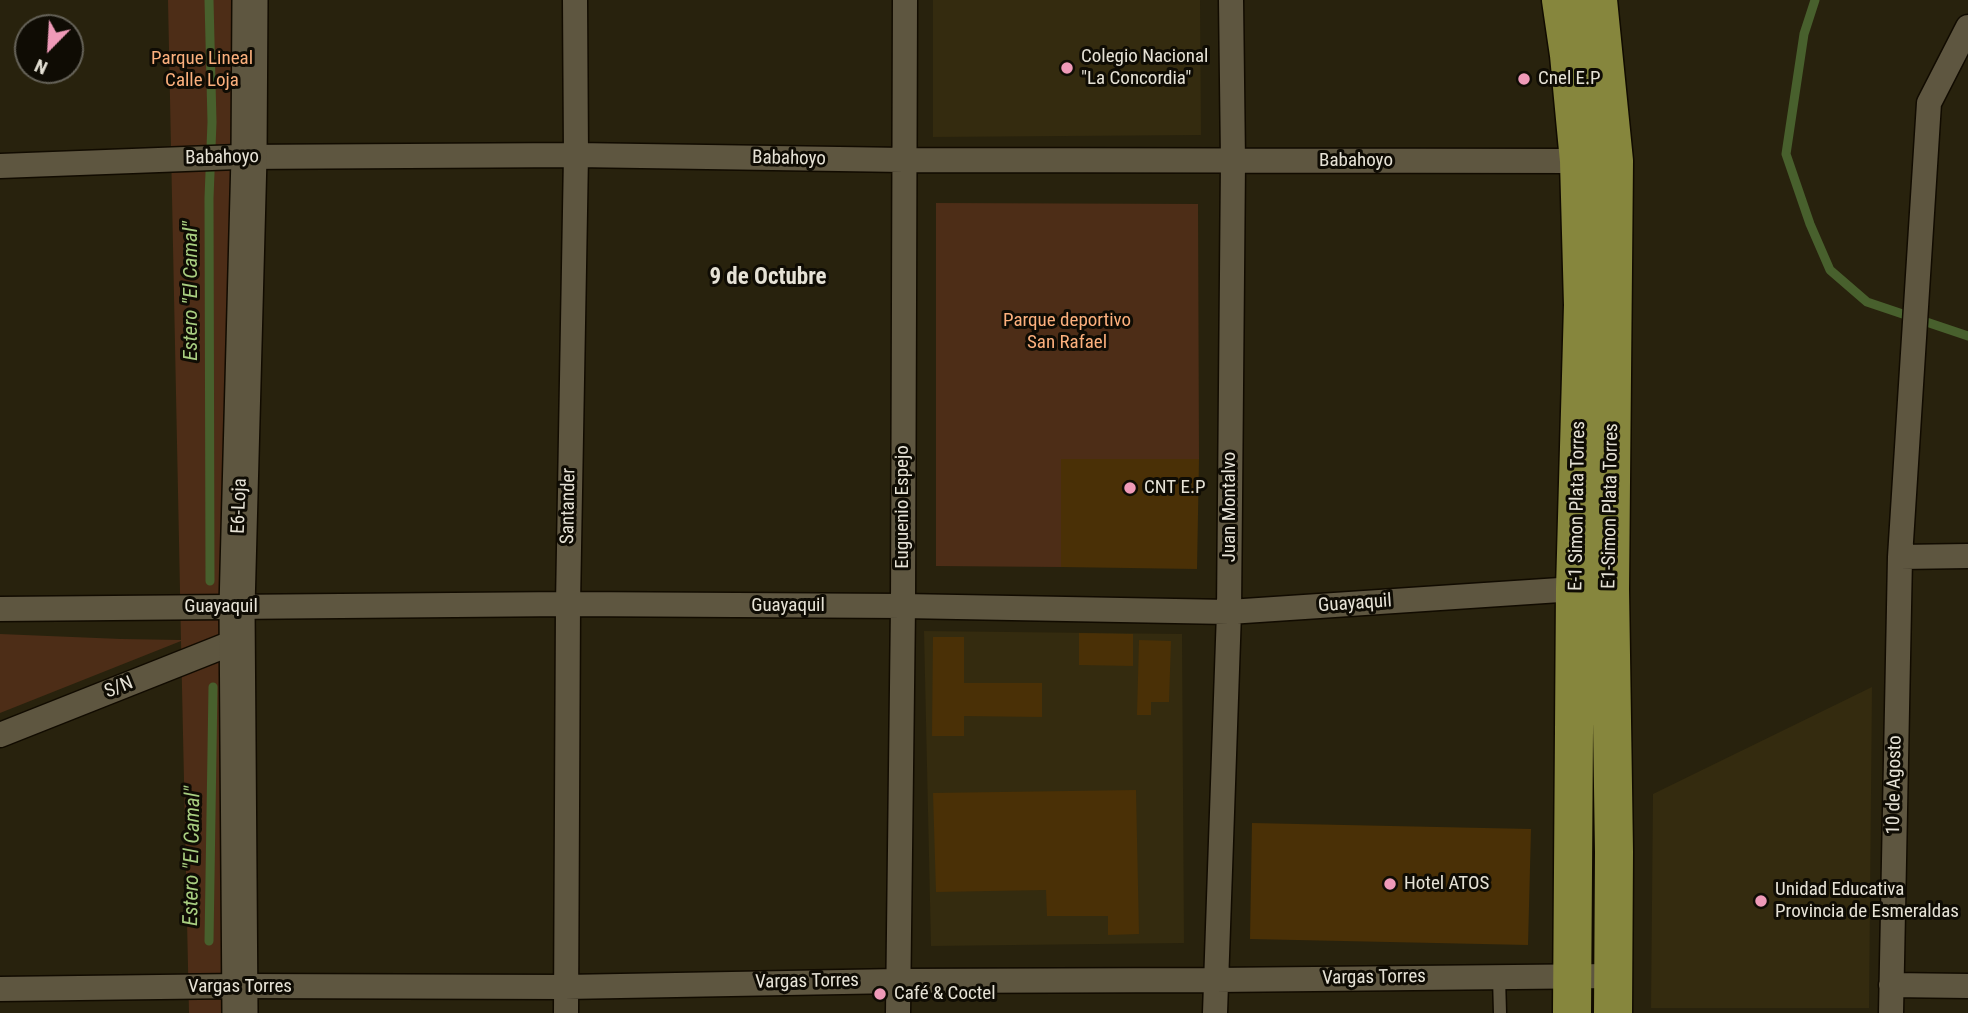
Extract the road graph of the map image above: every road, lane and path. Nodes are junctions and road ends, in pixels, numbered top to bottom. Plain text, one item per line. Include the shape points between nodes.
1 (250, 0) edge
2 (575, 0) edge
3 (905, 0) edge
4 (1231, 0) edge
5 (1561, 0) edge
6 (1598, 0) edge
7 (1968, 27) edge
8 (576, 155) junction
9 (249, 157) junction
10 (904, 160) junction
11 (1233, 161) junction
12 (1579, 161) junction
13 (0, 166) edge
14 (1968, 556) edge
15 (1900, 557) junction
16 (1575, 589) junction
17 (568, 604) junction
18 (903, 606) junction
19 (0, 609) edge
20 (1229, 612) junction
21 (237, 624) junction
22 (0, 735) edge
23 (1499, 977) junction
24 (1215, 980) junction
25 (898, 981) junction
26 (1891, 985) junction
27 (1968, 986) edge
28 (565, 987) junction
29 (0, 989) edge
30 (1572, 995) edge
31 (1613, 995) edge
32 (239, 1000) edge
33 (566, 1013) edge
34 (898, 1013) edge
35 (1215, 1013) edge
36 (1500, 1013) edge
37 (1891, 1013) edge

1 - 9 main road, E6-Loja
2 - 8 street, Santander
3 - 10 street, Euguenio Espejo
4 - 11 street, Juan Montalvo
5 - 12 highway, E-1 Simon Plata Torres
6 - 31 highway, E1-Simon Plata Torres via 1614,161
7 - 15 street, 10 de Agosto via 1929,103
8 - 9 street, Babahoyo
8 - 10 street, Babahoyo
8 - 17 street, Santander
9 - 13 street, Babahoyo
9 - 21 main road, E6-Loja
10 - 11 street, Babahoyo
10 - 18 street, Euguenio Espejo
11 - 12 street, Babahoyo
11 - 20 street, Juan Montalvo
12 - 16 highway, E-1 Simon Plata Torres via 1583,305
14 - 15 street
15 - 26 street, 10 de Agosto
16 - 20 street, Guayaquil
16 - 30 highway, E-1 Simon Plata Torres
17 - 18 street, Guayaquil
17 - 21 street, Guayaquil
17 - 28 street, Santander
18 - 20 street, Guayaquil
18 - 25 street, Euguenio Espejo
19 - 21 street, Guayaquil
20 - 24 street, Juan Montalvo
21 - 22 street, S/N
21 - 32 main road, E6-Loja
23 - 24 street, Vargas Torres
23 - 30 street, Vargas Torres
23 - 36 lane
24 - 25 street, Vargas Torres
24 - 35 street, Juan Montalvo
25 - 28 street, Vargas Torres
25 - 34 street, Euguenio Espejo
26 - 27 street
26 - 37 street, 10 de Agosto
28 - 32 street, Vargas Torres
28 - 33 street, Santander
29 - 32 street, Vargas Torres
30 - 31 street, Vargas Torres

